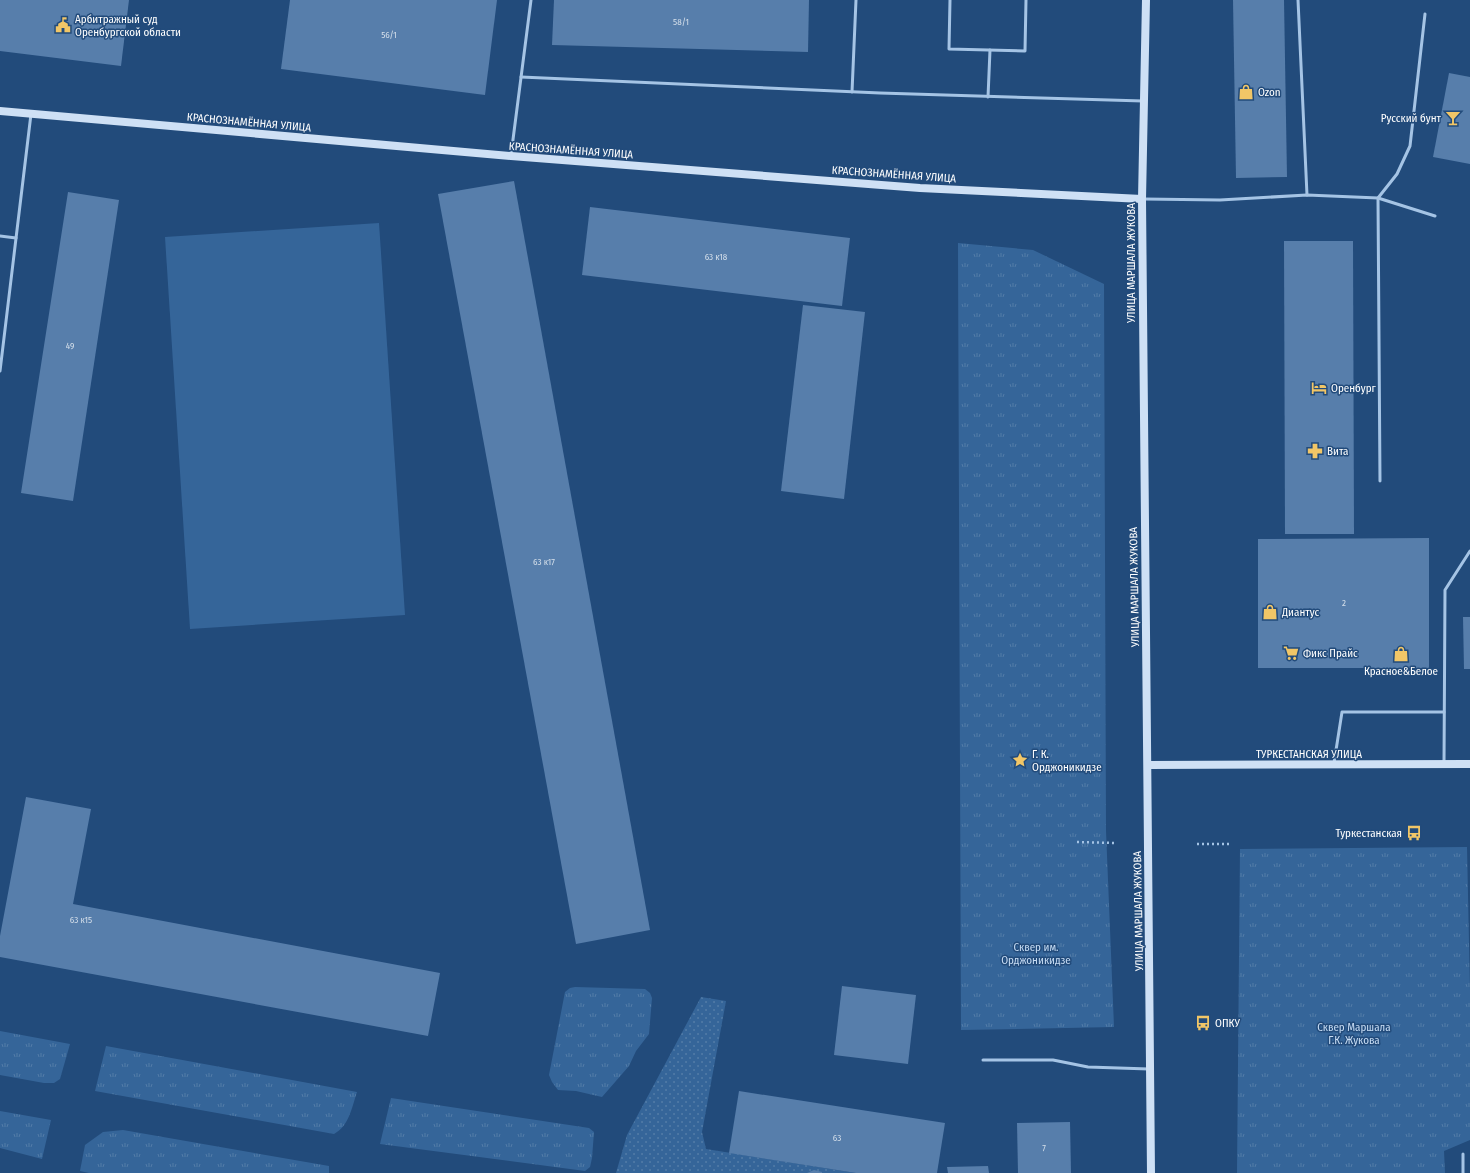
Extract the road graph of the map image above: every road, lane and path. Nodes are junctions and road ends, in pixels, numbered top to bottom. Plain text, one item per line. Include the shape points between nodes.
1 (531, 0) edge
2 (856, 0) edge
3 (950, 0) edge
4 (1026, 0) edge
5 (1146, 0) edge
6 (1298, 0) edge
7 (1425, 14) dead end
8 (990, 50) junction
9 (521, 77) junction
10 (852, 92) junction
11 (988, 97) junction
12 (1143, 101) junction
13 (0, 111) edge
14 (31, 114) junction
15 (511, 156) junction
16 (1307, 195) junction
17 (1378, 198) junction
18 (1142, 200) junction
19 (1435, 216) dead end
20 (0, 236) edge
21 (16, 238) junction
22 (0, 371) edge
23 (1380, 481) dead end
24 (1470, 551) edge
25 (1444, 712) junction
26 (1444, 764) junction
27 (1470, 764) edge
28 (1148, 765) junction
29 (1333, 766) junction
30 (1077, 842) dead end
31 (1115, 843) dead end
32 (1197, 844) dead end
33 (1232, 844) dead end
34 (983, 1060) dead end
35 (1151, 1069) junction
36 (1463, 1154) dead end
37 (1152, 1173) edge
38 (1463, 1173) edge

1 - 9 lane
2 - 10 lane
3 - 8 lane via 949,49
4 - 8 lane via 1025,51
5 - 12 main road, УЛИЦА МАРШАЛА ЖУКОВА
6 - 16 lane
7 - 17 lane via 1410,146 1397,174
8 - 11 lane
9 - 10 lane
9 - 15 lane
10 - 11 lane
11 - 12 lane
12 - 18 main road, УЛИЦА МАРШАЛА ЖУКОВА
13 - 14 main road, КРАСНОЗНАМЁННАЯ УЛИЦА
14 - 15 main road, КРАСНОЗНАМЁННАЯ УЛИЦА
14 - 21 lane
15 - 18 main road, КРАСНОЗНАМЁННАЯ УЛИЦА via 920,188
16 - 17 lane
16 - 18 lane via 1220,200
17 - 19 lane
17 - 23 lane
18 - 28 main road, УЛИЦА МАРШАЛА ЖУКОВА
20 - 21 lane
21 - 22 lane
24 - 25 lane via 1445,590
25 - 26 lane
25 - 29 lane via 1342,712
26 - 27 main road, ТУРКЕСТАНСКАЯ УЛИЦА
26 - 29 main road, ТУРКЕСТАНСКАЯ УЛИЦА
28 - 29 main road, ТУРКЕСТАНСКАЯ УЛИЦА
28 - 35 main road, УЛИЦА МАРШАЛА ЖУКОВА
30 - 31 path
32 - 33 path
34 - 35 lane via 1053,1060 1088,1067
35 - 37 main road, УЛИЦА МАРШАЛА ЖУКОВА
36 - 38 lane

